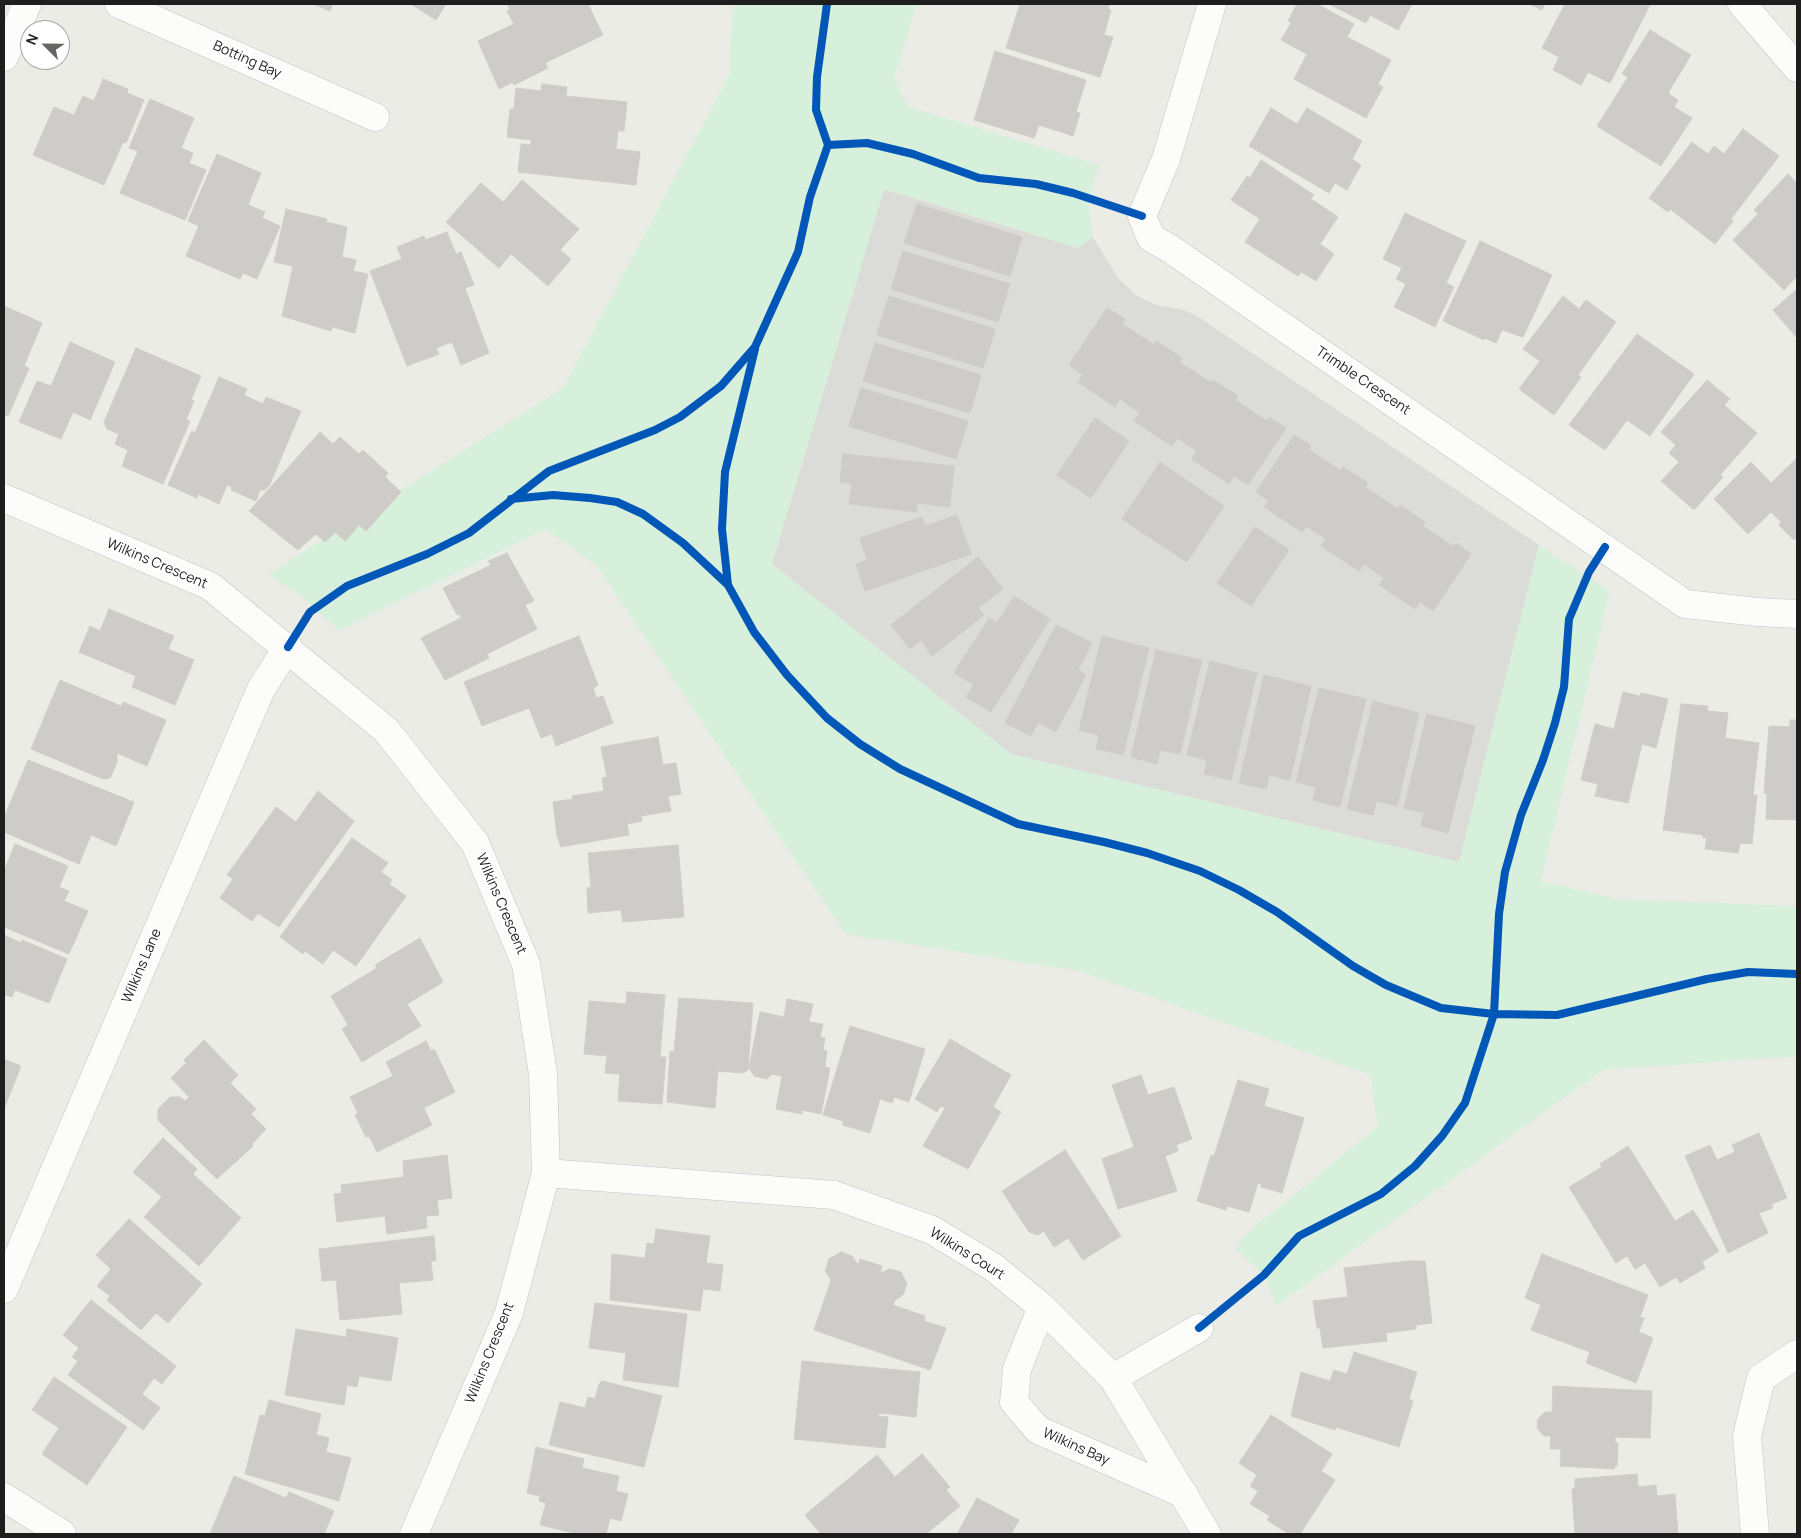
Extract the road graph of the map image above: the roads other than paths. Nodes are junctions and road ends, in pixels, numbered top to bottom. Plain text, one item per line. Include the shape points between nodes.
1 (26, 4) edge
2 (119, 4) edge
3 (1212, 4) edge
4 (1742, 4) edge
5 (4, 57) edge
6 (1797, 68) edge
7 (375, 117) dead end
8 (4, 498) edge
9 (1797, 614) edge
10 (288, 647) junction
11 (546, 1173) junction
12 (4, 1289) edge
13 (1042, 1307) junction
14 (1199, 1328) dead end
15 (1797, 1354) edge
16 (1113, 1378) junction
17 (1184, 1494) junction
18 (4, 1498) edge
19 (62, 1534) edge
20 (414, 1534) edge
21 (1207, 1534) edge
22 (1755, 1534) edge

1 - 5 street
2 - 7 street, Botting Bay
3 - 9 street, Trimble Crescent via 1166,159 1142,216 1151,238 1685,604
4 - 6 street
8 - 10 street, Wilkins Crescent via 210,586
10 - 11 street, Wilkins Crescent via 386,730 475,843 526,964 543,1074
10 - 12 street, Wilkins Lane via 261,688
11 - 13 street, Wilkins Court via 834,1195 932,1230 993,1267
11 - 20 street, Wilkins Crescent via 509,1313
13 - 16 street, Wilkins Court
13 - 17 street, Wilkins Bay via 1016,1369 1014,1402 1038,1430
14 - 16 street
15 - 22 street via 1761,1378 1748,1436
16 - 17 street, Wilkins Court
17 - 21 street, Wilkins Court
18 - 19 street

